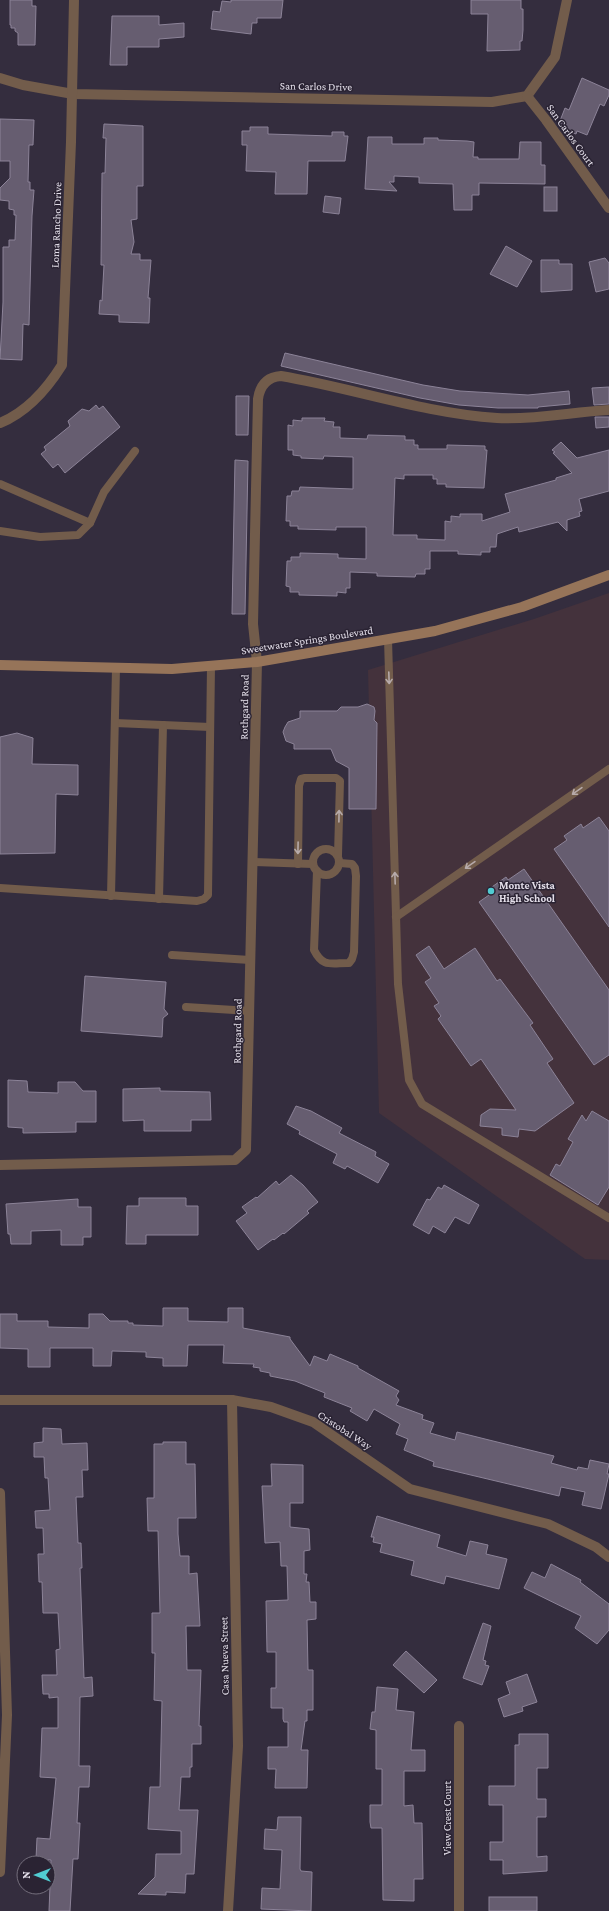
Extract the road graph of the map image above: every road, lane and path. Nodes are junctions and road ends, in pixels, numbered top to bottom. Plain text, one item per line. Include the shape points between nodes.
1 (74, 0) edge
2 (568, 0) edge
3 (0, 78) edge
4 (73, 94) junction
5 (527, 96) junction
6 (609, 208) edge
7 (609, 410) edge
8 (0, 423) edge
9 (135, 451) dead end
10 (0, 484) edge
11 (90, 523) junction
12 (0, 531) edge
13 (609, 576) edge
14 (388, 639) junction
15 (257, 662) junction
16 (0, 665) edge
17 (211, 666) junction
18 (116, 668) junction
19 (115, 723) junction
20 (163, 725) junction
21 (210, 726) junction
22 (609, 769) edge
23 (339, 859) junction
24 (252, 862) junction
25 (298, 864) junction
26 (315, 868) junction
27 (0, 888) edge
28 (111, 896) junction
29 (159, 899) junction
30 (396, 917) junction
31 (172, 954) dead end
32 (250, 960) junction
33 (186, 1007) dead end
34 (250, 1011) junction
35 (0, 1165) edge
36 (609, 1218) edge
37 (0, 1400) edge
38 (232, 1400) junction
39 (0, 1494) edge
40 (609, 1557) edge
41 (459, 1726) dead end
42 (0, 1872) edge
43 (228, 1911) edge
44 (459, 1911) edge

1 - 4 street, Loma Rancho Drive
2 - 5 street via 555,56
3 - 4 street, San Carlos Drive
4 - 5 street, San Carlos Drive via 492,102
4 - 8 street, Loma Rancho Drive via 62,365 31,403
5 - 6 street, San Carlos Court
7 - 15 street, Rothgard Road via 546,417 497,418 434,410 281,376 270,378 261,386 258,399 253,624
9 - 11 lane via 104,492
10 - 11 lane
11 - 12 lane via 78,535 40,537
13 - 14 main road, Sweetwater Springs Boulevard via 522,607 435,631
14 - 15 main road, Sweetwater Springs Boulevard
14 - 30 lane
15 - 17 main road, Sweetwater Springs Boulevard
15 - 24 street, Rothgard Road
16 - 18 main road, Sweetwater Springs Boulevard
17 - 18 main road, Sweetwater Springs Boulevard via 172,669
17 - 21 lane
18 - 19 lane
19 - 20 lane
19 - 28 lane
20 - 21 lane
20 - 29 lane
21 - 29 lane via 208,895 197,901
22 -> 30 lane
23 -> 25 lane via 340,781 336,778 305,778 301,779 299,786
23 - 26 lane via 337,870 331,874 323,875
23 - 26 lane via 333,850 325,848 318,851 314,857
23 - 26 lane via 352,864 356,876 354,952 349,963 323,963 314,950
24 - 25 lane
24 - 32 street, Rothgard Road
25 - 26 lane
27 - 28 lane
28 - 29 lane
30 - 36 lane via 398,984 409,1080 422,1104
31 - 32 lane
32 - 34 street, Rothgard Road
33 - 34 lane
34 - 35 street, Rothgard Road via 246,1150 235,1160
37 - 38 street, Cristobal Way
38 - 40 street, Cristobal Way via 270,1407 313,1422 410,1489 548,1524 596,1547
38 - 43 street, Casa Nueva Street via 238,1746
39 - 42 street via 7,1715
41 - 44 street, View Crest Court

